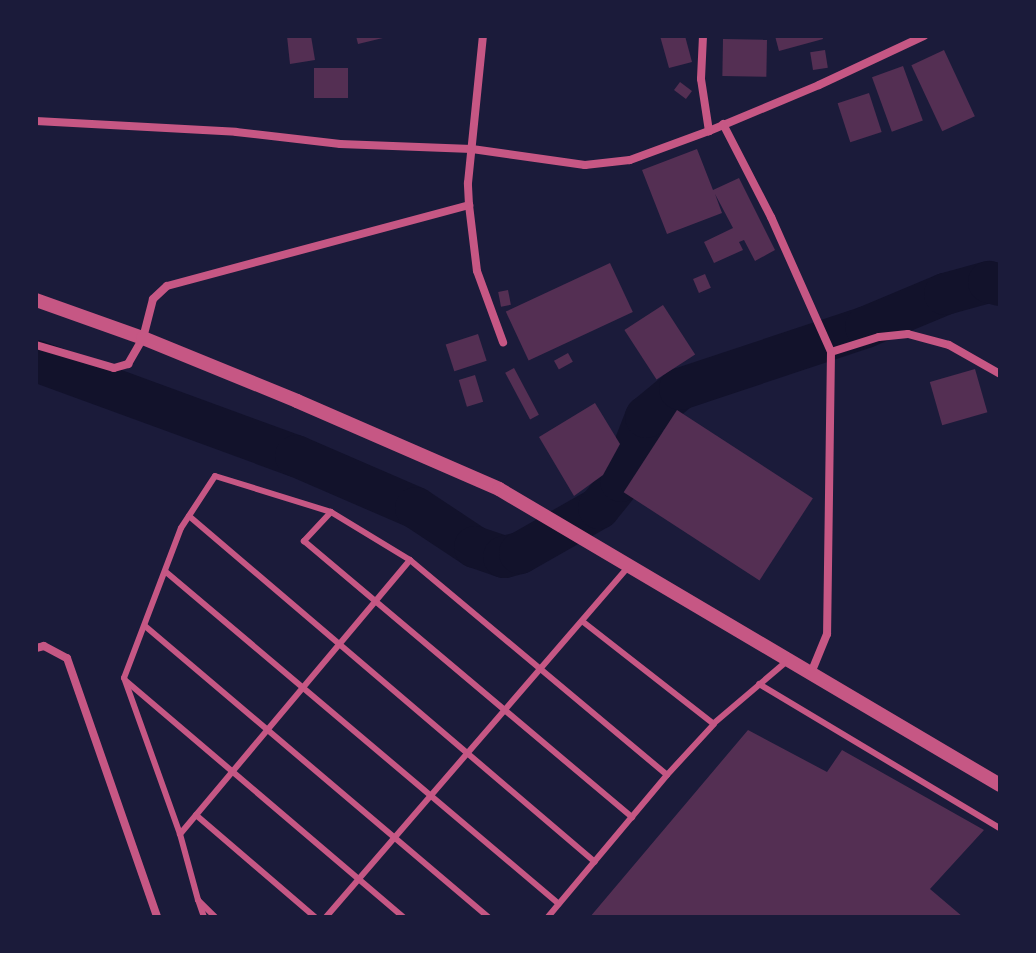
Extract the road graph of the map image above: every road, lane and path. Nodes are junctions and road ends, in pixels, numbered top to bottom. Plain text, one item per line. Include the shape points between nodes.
1 (483, 36) edge
2 (703, 36) edge
3 (924, 36) edge
4 (36, 121) edge
5 (723, 124) junction
6 (709, 131) junction
7 (472, 149) junction
8 (469, 205) junction
9 (36, 300) edge
10 (143, 338) junction
11 (503, 342) dead end
12 (36, 345) edge
13 (831, 352) junction
14 (1000, 374) edge
15 (331, 512) junction
16 (189, 516) junction
17 (410, 560) junction
18 (629, 566) junction
19 (166, 572) junction
20 (376, 602) junction
21 (582, 621) junction
22 (145, 626) junction
23 (338, 646) junction
24 (36, 648) edge
25 (789, 660) junction
26 (542, 667) junction
27 (811, 673) junction
28 (124, 678) junction
29 (759, 684) junction
30 (304, 686) junction
31 (504, 712) junction
32 (713, 724) junction
33 (268, 729) junction
34 (466, 755) junction
35 (231, 773) junction
36 (667, 775) junction
37 (1000, 785) edge
38 (431, 795) junction
39 (196, 815) junction
40 (632, 817) junction
41 (1000, 828) edge
42 (180, 834) junction
43 (394, 838) junction
44 (595, 862) junction
45 (358, 880) junction
46 (198, 900) junction
47 (559, 904) junction
48 (157, 917) edge
49 (204, 917) edge
50 (215, 917) edge
51 (315, 917) edge
52 (326, 917) edge
53 (403, 917) edge
54 (488, 917) edge
55 (548, 917) edge

1 - 7 street
2 - 6 street via 701,79
3 - 5 street
4 - 7 street
5 - 6 street
5 - 13 street
6 - 7 street via 630,160 585,165
7 - 8 street
8 - 10 street via 167,286 153,299
8 - 11 street via 477,271
9 - 10 street
10 - 12 street via 128,364 114,368
10 - 18 street via 499,489
13 - 14 street via 908,334 949,345
13 - 27 street via 827,634
15 - 16 lane via 215,476
15 - 17 lane
15 - 20 lane via 304,541
16 - 19 lane
16 - 23 lane
17 - 20 lane
17 - 26 lane
18 - 21 lane
18 - 25 street
19 - 22 lane
19 - 30 lane
20 - 23 lane
20 - 31 lane
21 - 26 lane
21 - 32 lane
22 - 28 lane
22 - 33 lane
23 - 30 lane
23 - 34 lane
24 - 48 street via 44,646 67,658
25 - 27 street
25 - 29 lane
26 - 31 lane
26 - 36 lane
27 - 37 street
28 - 35 lane
28 - 42 lane
29 - 32 lane
29 - 41 lane
30 - 33 lane
30 - 38 lane
31 - 34 lane
31 - 40 lane
32 - 36 lane
33 - 35 lane
33 - 43 lane
34 - 38 lane
34 - 44 lane
35 - 39 lane
35 - 45 lane
36 - 40 lane
38 - 43 lane
38 - 47 lane
39 - 42 lane
39 - 51 lane
40 - 44 lane
42 - 46 lane
43 - 45 lane
43 - 54 lane
44 - 47 lane
45 - 52 lane
45 - 53 lane
46 - 49 lane
46 - 50 lane
47 - 55 lane

